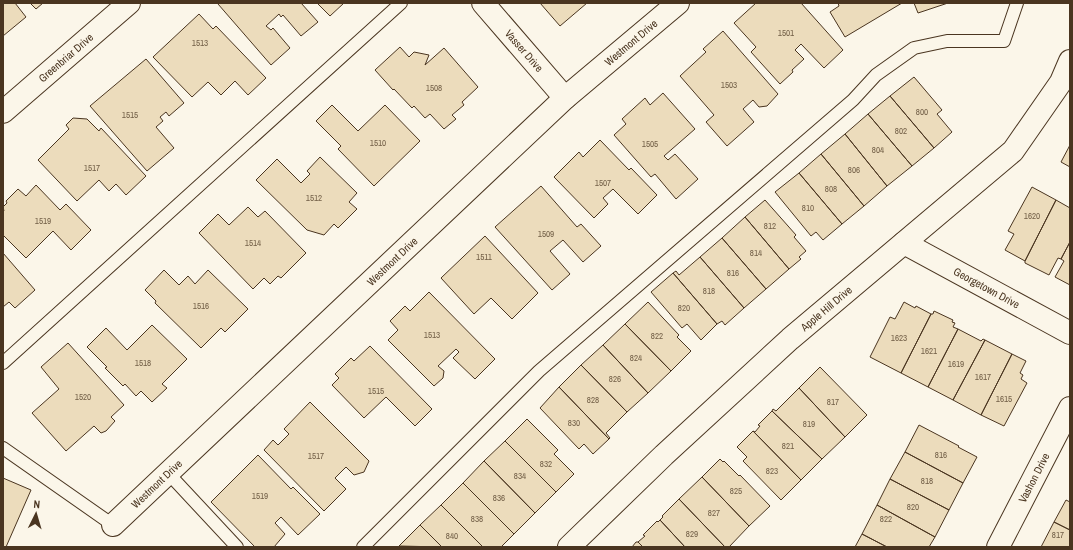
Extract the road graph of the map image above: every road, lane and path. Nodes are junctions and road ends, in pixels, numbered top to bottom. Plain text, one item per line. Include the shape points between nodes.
1 (129, 3) edge
2 (400, 3) edge
3 (483, 3) edge
4 (678, 3) edge
5 (1018, 3) edge
6 (1070, 61) edge
7 (565, 98) junction
8 (3, 112) edge
9 (904, 243) junction
10 (1070, 333) edge
11 (3, 363) edge
12 (1070, 408) edge
13 (3, 448) edge
14 (168, 473) junction
15 (113, 525) joint
16 (237, 547) edge
17 (363, 547) edge
18 (568, 547) edge
19 (998, 547) edge

1 - 8 street, Greenbriar Drive
2 - 11 lane
3 - 7 street, Vasser Drive
4 - 7 street, Westmont Drive
5 - 17 lane via 1004,41 947,41 914,48 876,75 853,100 539,371
6 - 9 street, Apple Hill Drive via 1061,82 1013,151
7 - 14 street, Westmont Drive
9 - 10 street, Georgetown Drive
9 - 18 street, Apple Hill Drive via 790,339
12 - 19 street, Vashon Drive
13 - 15 lane
14 - 15 street, Westmont Drive
14 - 16 lane

